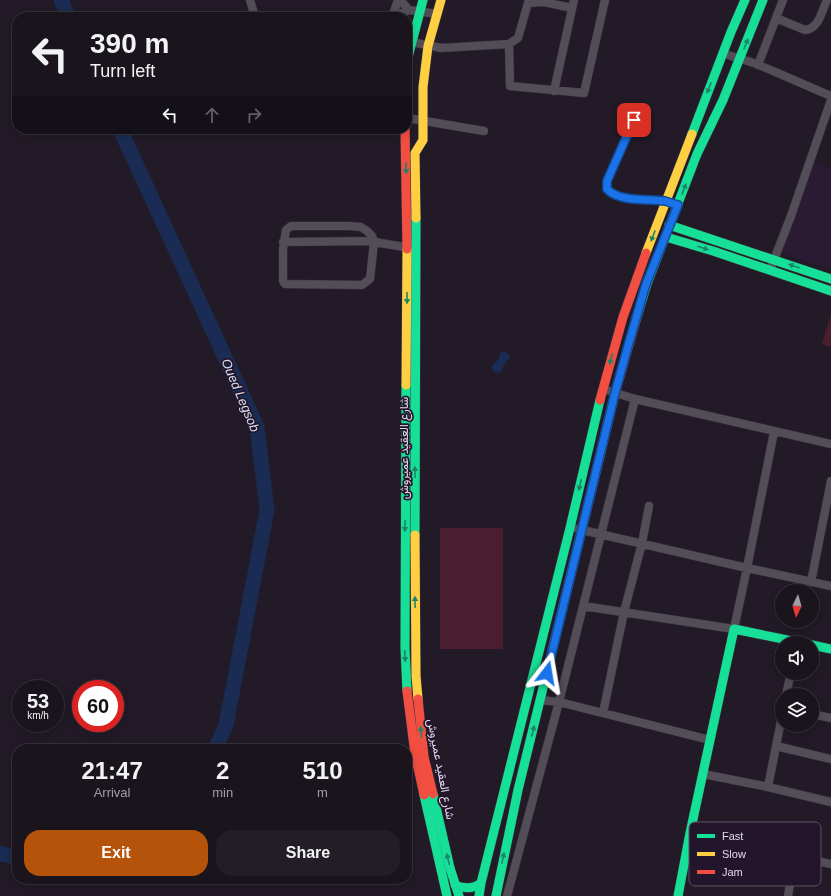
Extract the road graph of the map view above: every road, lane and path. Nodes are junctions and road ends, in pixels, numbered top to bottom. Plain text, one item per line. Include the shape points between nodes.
1 (250, 0) edge
2 (399, 0) edge
3 (422, 0) edge
4 (440, 0) edge
5 (605, 0) edge
6 (763, 0) edge
7 (783, 0) edge
8 (827, 0) edge
9 (544, 1) edge
10 (744, 2) edge
11 (573, 4) edge
12 (409, 10) junction
13 (759, 10) junction
14 (254, 12) edge
15 (394, 12) edge
16 (404, 12) edge
17 (419, 12) junction
18 (437, 14) junction
19 (776, 18) junction
20 (412, 42) joint
21 (509, 44) junction
22 (428, 46) junction
23 (723, 53) junction
24 (740, 60) junction
25 (758, 65) junction
26 (554, 91) junction
27 (831, 96) edge
28 (831, 104) edge
29 (412, 119) edge
30 (423, 120) junction
31 (634, 120) dead end
32 (484, 131) dead end
33 (405, 134) edge
34 (666, 202) junction
35 (678, 205) junction
36 (669, 225) junction
37 (666, 237) junction
38 (283, 242) junction
39 (374, 242) junction
40 (407, 248) junction
41 (416, 249) junction
42 (775, 260) junction
43 (769, 270) junction
44 (831, 279) edge
45 (831, 291) edge
46 (603, 389) junction
47 (615, 393) junction
48 (635, 399) junction
49 (406, 412) junction
50 (416, 413) junction
51 (774, 432) junction
52 (831, 444) edge
53 (831, 481) edge
54 (649, 506) dead end
55 (828, 518) edge
56 (570, 528) junction
57 (583, 529) junction
58 (601, 534) junction
59 (642, 543) junction
60 (747, 568) junction
61 (811, 582) junction
62 (831, 586) edge
63 (583, 606) junction
64 (624, 612) junction
65 (734, 628) junction
66 (775, 638) edge
67 (819, 646) edge
68 (831, 649) edge
69 (540, 700) junction
70 (559, 702) junction
71 (603, 713) junction
72 (819, 715) edge
73 (831, 718) edge
74 (779, 732) edge
75 (710, 740) junction
76 (776, 746) junction
77 (831, 758) edge
78 (702, 774) junction
79 (768, 787) junction
80 (831, 802) edge
81 (692, 822) edge
82 (689, 838) edge
83 (821, 862) edge
84 (831, 864) edge
85 (481, 883) junction
86 (455, 885) junction
87 (790, 886) edge
88 (447, 896) edge
89 (459, 896) edge
90 (479, 896) edge
91 (496, 896) edge
92 (507, 896) edge
93 (678, 896) edge
94 (788, 896) edge

1 - 14 street
2 - 12 street
2 - 15 street
3 - 17 main road
4 - 18 main road, شارع العقيد عميروش
5 - 26 street via 584,93
6 - 13 main road
7 - 19 street
8 - 19 street via 815,26 809,30
9 - 11 street
9 - 21 street via 528,3 518,38
10 - 13 main road
10 - 23 main road
11 - 26 street
12 - 16 street
12 - 17 street
24 -> 13 main road
17 - 18 street
17 - 20 main road
18 - 22 main road, شارع العقيد عميروش
19 - 25 street
20 - 22 street
21 - 22 street via 441,48
21 - 26 street via 510,86
22 - 30 main road, شارع العقيد عميروش via 423,87
23 - 24 street
23 -> 34 main road
24 - 25 street
35 -> 24 main road via 697,154
25 - 27 street
28 - 42 street
29 - 30 street
30 - 32 street
30 - 41 main road, شارع العقيد عميروش via 423,140 415,153
31 - 34 street via 607,181 607,189 622,197
33 -> 40 main road, شارع العقيد عميروش
34 - 35 street
34 -> 46 main road via 623,317
35 - 36 main road
36 - 37 main road
36 - 42 main road
37 -> 43 main road
37 - 47 main road via 646,284
38 - 39 street
38 - 39 street via 286,230 292,226 350,226 361,227 367,231
38 - 39 street via 284,282 324,285 367,283 371,276
39 - 40 street
40 - 41 street
40 -> 49 main road, شارع العقيد عميروش
41 - 50 main road, شارع العقيد عميروش
42 - 43 street
44 -> 42 main road
43 - 45 main road
46 - 47 street
46 -> 56 main road
47 - 48 street
47 - 57 main road
48 - 51 street
48 - 58 street
49 - 50 main road
49 -> 88 main road, شارع العقيد عميروش via 407,698 415,754
86 -> 50 main road, شارع العقيد عميروش via 426,764 419,715 416,676
51 - 52 street
51 - 60 street
53 - 55 street
54 - 59 street
55 - 61 street
56 - 57 street
56 - 85 main road
57 - 58 street
57 - 69 main road
58 - 59 street
58 - 63 street
59 - 60 street
59 - 64 street
60 - 61 street
60 - 65 street
61 - 62 street
63 - 64 street
63 - 70 street
64 - 65 street
64 - 71 street
65 - 66 main road
65 - 75 main road
67 - 68 main road
69 - 70 street
91 -> 69 main road
70 - 71 street
70 - 92 street
71 - 75 street
72 - 73 street
74 - 76 street
75 - 78 main road
76 - 77 street
76 - 79 street
78 - 79 street
78 - 81 main road
79 - 80 street
82 - 93 main road
83 - 84 street
85 - 86 main road via 470,888
85 - 90 main road
86 - 89 main road, شارع العقيد عميروش
87 - 94 street

